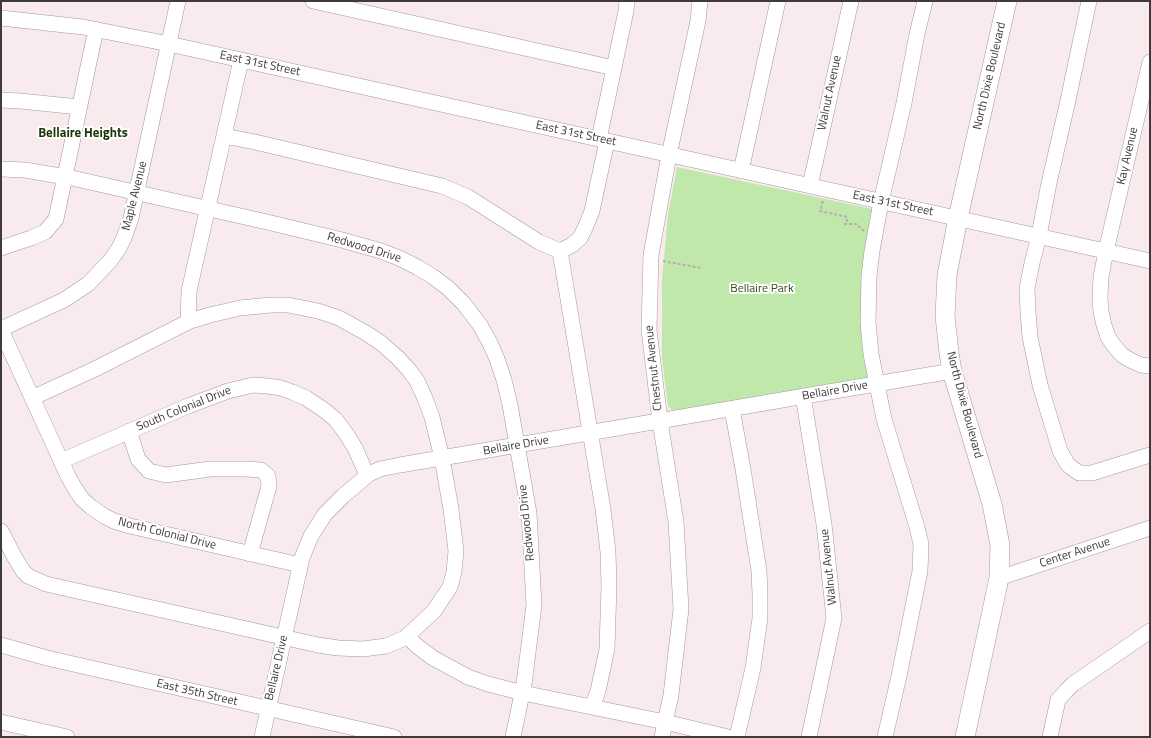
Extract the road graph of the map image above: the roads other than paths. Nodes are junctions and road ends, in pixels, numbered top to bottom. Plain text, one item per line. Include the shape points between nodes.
1 (178, 1) edge
2 (313, 1) edge
3 (627, 1) edge
4 (700, 1) edge
5 (778, 1) edge
6 (851, 1) edge
7 (926, 1) edge
8 (1007, 1) edge
9 (1089, 1) edge
10 (1, 18) edge
11 (96, 29) junction
12 (168, 44) junction
13 (241, 60) junction
14 (1150, 62) edge
15 (614, 68) junction
16 (1, 100) edge
17 (79, 107) junction
18 (224, 136) junction
19 (603, 140) junction
20 (669, 155) junction
21 (1, 169) edge
22 (741, 171) junction
23 (64, 177) junction
24 (810, 186) junction
25 (137, 193) junction
26 (881, 202) junction
27 (208, 209) junction
28 (958, 218) junction
29 (1039, 236) junction
30 (1, 248) edge
31 (560, 251) junction
32 (1106, 251) junction
33 (1150, 261) edge
34 (188, 322) junction
35 (1, 329) edge
36 (1150, 366) edge
37 (952, 371) junction
38 (877, 384) junction
39 (803, 396) junction
40 (32, 398) junction
41 (732, 409) junction
42 (660, 421) junction
43 (129, 431) junction
44 (590, 433) junction
45 (517, 445) junction
46 (1150, 455) edge
47 (442, 458) junction
48 (61, 461) junction
49 (367, 475) junction
50 (1150, 528) edge
51 (1, 531) edge
52 (250, 554) junction
53 (300, 565) junction
54 (999, 578) junction
55 (1150, 631) edge
56 (407, 636) junction
57 (284, 638) junction
58 (1, 645) edge
59 (523, 692) junction
60 (592, 707) junction
61 (268, 709) junction
62 (1, 722) edge
63 (664, 730) edge
64 (67, 737) edge
65 (262, 737) edge
66 (394, 737) edge
67 (513, 737) edge
68 (728, 737) edge
69 (737, 737) edge
70 (809, 737) edge
71 (885, 737) edge
72 (965, 737) edge
73 (1050, 737) edge

1 - 12 street, Maple Avenue
2 - 15 street
3 - 15 street
4 - 20 street, Chestnut Avenue
5 - 22 street
6 - 24 street, Walnut Avenue
7 - 26 street
8 - 28 main road, North Dixie Boulevard
9 - 29 street
10 - 11 street, East 31st Street
11 - 12 street, East 31st Street
11 - 17 street
12 - 13 street, East 31st Street
12 - 25 street, Maple Avenue
13 - 18 street
13 - 19 street, East 31st Street
14 - 32 street, Kay Avenue
15 - 19 street
16 - 17 street
17 - 23 street
18 - 27 street
18 - 31 street via 442,186 468,197 539,242
19 - 20 street, East 31st Street
19 - 31 street via 590,217 580,238
20 - 22 street, East 31st Street
20 - 42 street, Chestnut Avenue via 651,255 649,330
21 - 23 street, Redwood Drive via 25,170
22 - 24 street, East 31st Street
23 - 25 street, Redwood Drive
23 - 30 street via 57,215 49,228 31,238
24 - 26 street, East 31st Street
25 - 27 street, Redwood Drive
25 - 35 street, Maple Avenue via 124,238 99,274 64,300
26 - 28 street, East 31st Street
26 - 38 street via 869,276 868,322
27 - 34 street via 189,291
27 - 45 street, Redwood Drive via 380,251 405,261 448,288 464,304 490,343 504,380
28 - 29 street, East 31st Street
28 - 37 main road, North Dixie Boulevard via 947,276 945,316
29 - 32 street, East 31st Street
29 - 46 street via 1027,288 1030,337 1040,385 1060,451 1068,465 1079,473 1092,473
31 - 44 street
32 - 33 street, East 31st Street
32 - 36 street, Kay Avenue via 1100,298 1108,337 1122,355 1135,363
34 - 40 street
34 - 47 street via 240,308 271,305 288,305 339,318 381,343 409,370 417,381 432,417
35 - 40 street, North Colonial Drive
37 - 38 street, Bellaire Drive
37 - 54 main road, North Dixie Boulevard via 992,504 1000,545
38 - 39 street, Bellaire Drive
38 - 71 street via 884,419 921,544 920,572
39 - 41 street, Bellaire Drive
39 - 70 street, Walnut Avenue via 824,524 834,618
40 - 48 street, North Colonial Drive
41 - 42 street, Bellaire Drive
41 - 69 street via 760,594 760,618 752,668
42 - 44 street, Bellaire Drive
42 - 63 street, Chestnut Avenue via 676,522 681,609 671,696
43 - 48 street, South Colonial Drive
43 - 49 street, South Colonial Drive via 234,389 253,385 281,388 306,398 336,420 355,448
43 - 52 street via 138,459 149,471 166,475 210,469 261,470 268,476 269,486
44 - 45 street, Bellaire Drive
44 - 60 street via 603,509 609,585 607,649
45 - 47 street, Bellaire Drive
45 - 59 street, Redwood Drive via 529,513 534,605
47 - 49 street, Bellaire Drive via 380,470
47 - 56 street via 454,531 454,572 450,587 434,611
48 - 52 street, North Colonial Drive via 82,499 114,521
49 - 53 street, Bellaire Drive via 325,514 311,536
50 - 54 street, Center Avenue
51 - 57 street via 23,571 35,580
52 - 53 street, North Colonial Drive
53 - 57 street, Bellaire Drive
54 - 72 main road, North Dixie Boulevard
55 - 73 street via 1072,684 1058,700
56 - 57 street via 386,646 363,649 338,648
56 - 59 street via 433,658 468,677
57 - 61 street, Bellaire Drive
58 - 61 street, East 35th Street
59 - 60 street
59 - 67 street, Redwood Drive
60 - 63 street
61 - 65 street, Bellaire Drive
61 - 66 street, East 35th Street
62 - 64 street
63 - 68 street

